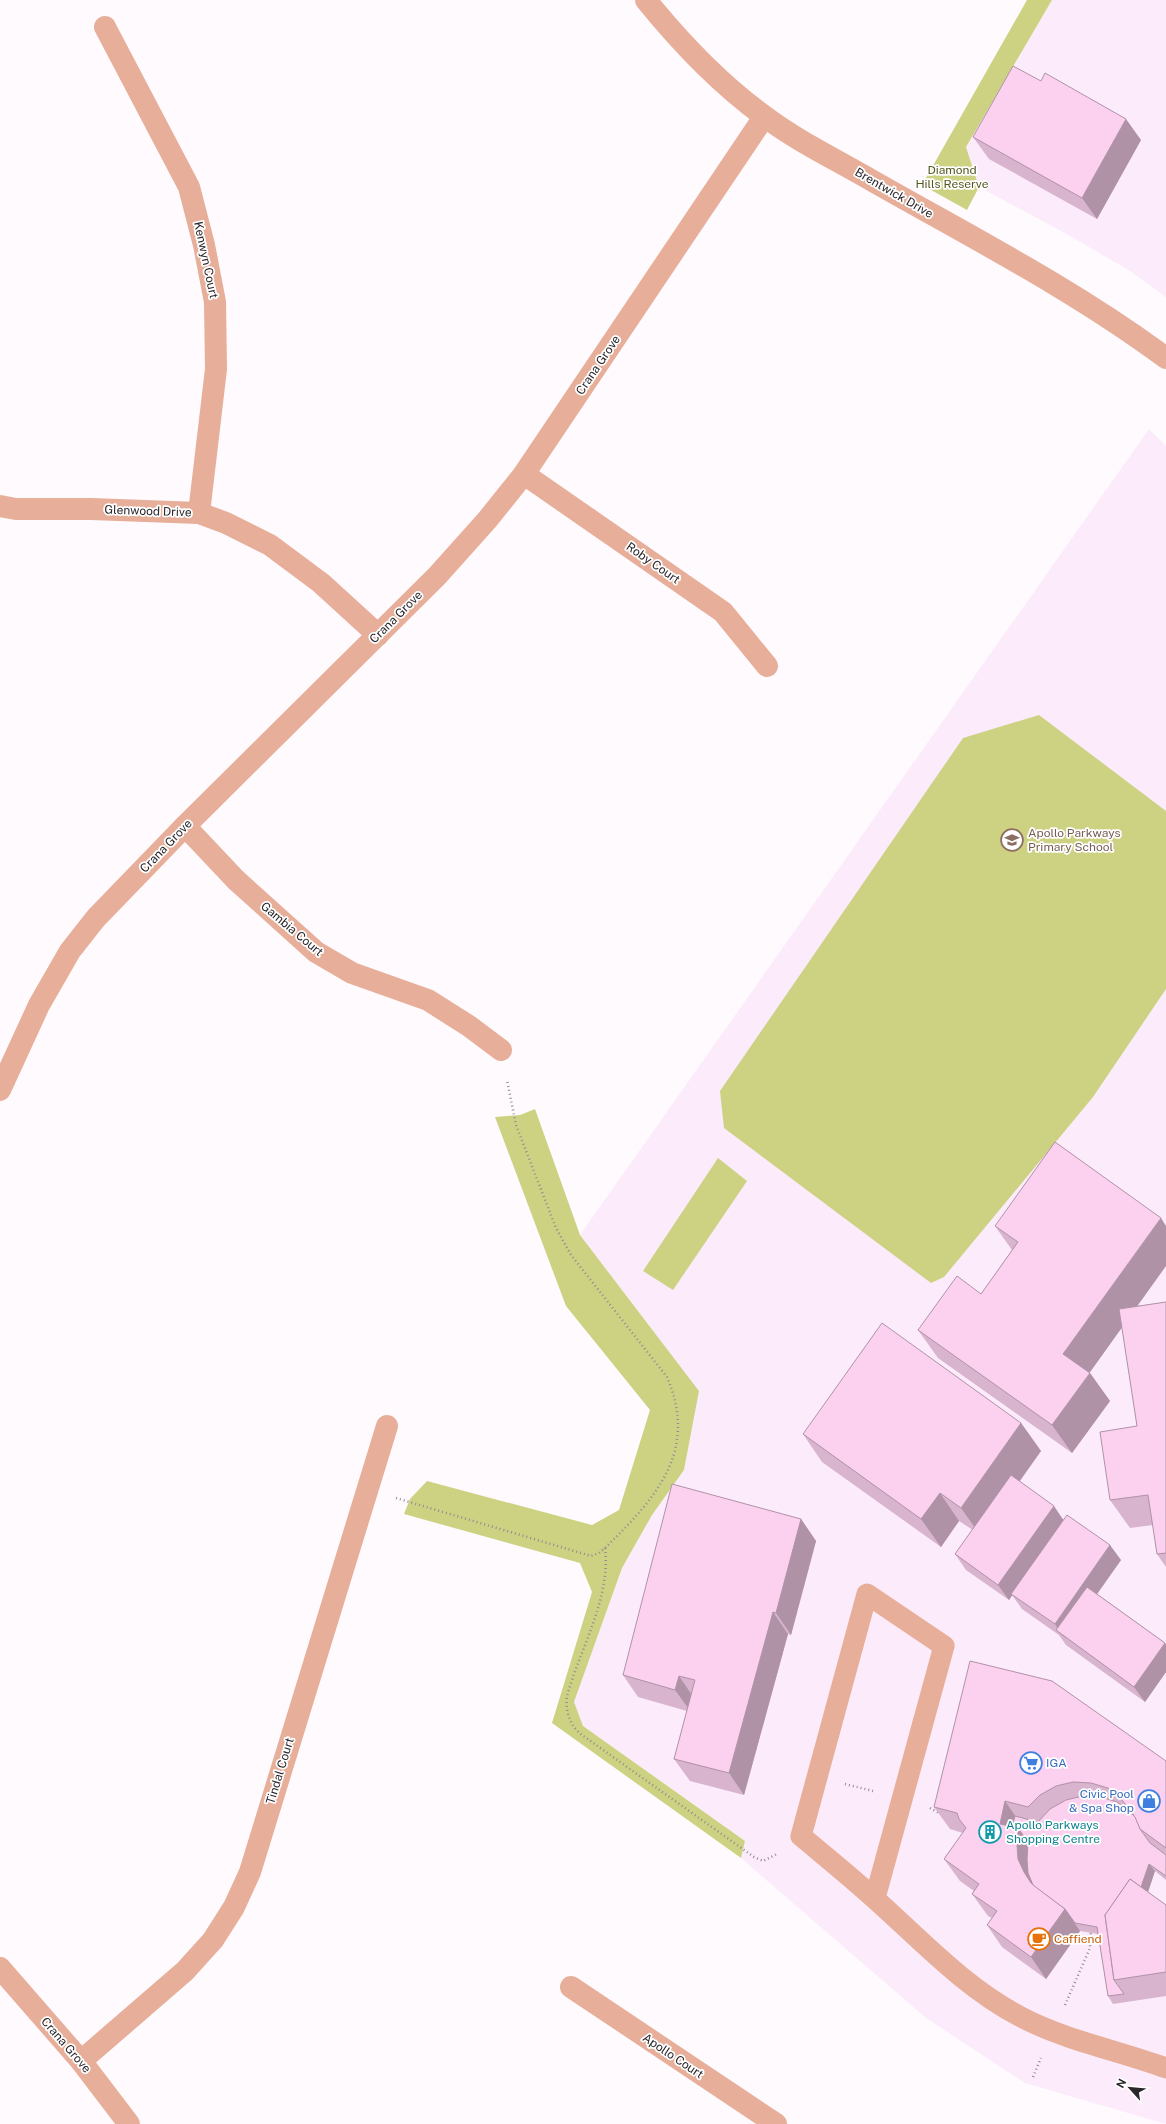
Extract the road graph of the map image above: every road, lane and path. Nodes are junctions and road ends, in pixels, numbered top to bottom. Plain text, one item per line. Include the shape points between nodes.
1 (646, 0) edge
2 (105, 27) dead end
3 (764, 117) junction
4 (1166, 358) edge
5 (524, 474) junction
6 (0, 506) edge
7 (199, 514) junction
8 (378, 635) junction
9 (767, 666) dead end
10 (185, 826) junction
11 (501, 1050) joint
12 (0, 1090) edge
13 (387, 1426) dead end
14 (366, 1490) junction
15 (605, 1548) junction
16 (817, 1777) junction
17 (902, 1799) junction
18 (942, 1814) edge
19 (802, 1836) junction
20 (875, 1898) junction
21 (1091, 1928) edge
22 (0, 1968) edge
23 (571, 1987) dead end
24 (1053, 2033) junction
25 (81, 2061) junction
26 (1166, 2068) edge
27 (1033, 2077) dead end
28 (129, 2124) edge
29 (776, 2124) edge

1 - 3 street, Brentwick Drive via 719,80
2 - 7 street, Kenwyn Court via 189,187 204,245 215,302 216,369
3 - 4 street, Brentwick Drive via 1072,293
3 - 5 street, Crana Grove
5 - 8 street, Crana Grove via 488,520
5 - 9 street, Roby Court via 723,612
6 - 7 street, Glenwood Drive via 16,509 91,509
7 - 8 street, Glenwood Drive via 226,523 270,545 321,583
8 - 10 street, Crana Grove
10 - 11 street, Gambia Court via 236,880 316,952 352,973 428,1000
10 - 12 street, Crana Grove via 96,918 70,951 39,1005
11 - 15 path via 516,1125 556,1228 571,1255 667,1377 674,1393 679,1429 671,1466 663,1483 648,1503
13 - 14 street, Tindal Court
14 - 15 path via 591,1556 599,1554
14 - 25 street, Tindal Court via 250,1872 234,1907 213,1940 185,1971
15 - 19 path via 607,1568 604,1587 567,1696 572,1725 582,1735 759,1860 772,1858
16 - 17 path
16 - 17 lane via 867,1594 944,1646
16 - 19 lane
17 - 18 path
17 - 20 lane
19 - 20 lane
20 - 24 lane via 947,1965 983,1993 1019,2016
21 - 24 path via 1090,1948
22 - 25 street, Crana Grove
23 - 29 street, Apollo Court
24 - 26 lane
24 - 27 path
25 - 28 street, Crana Grove

